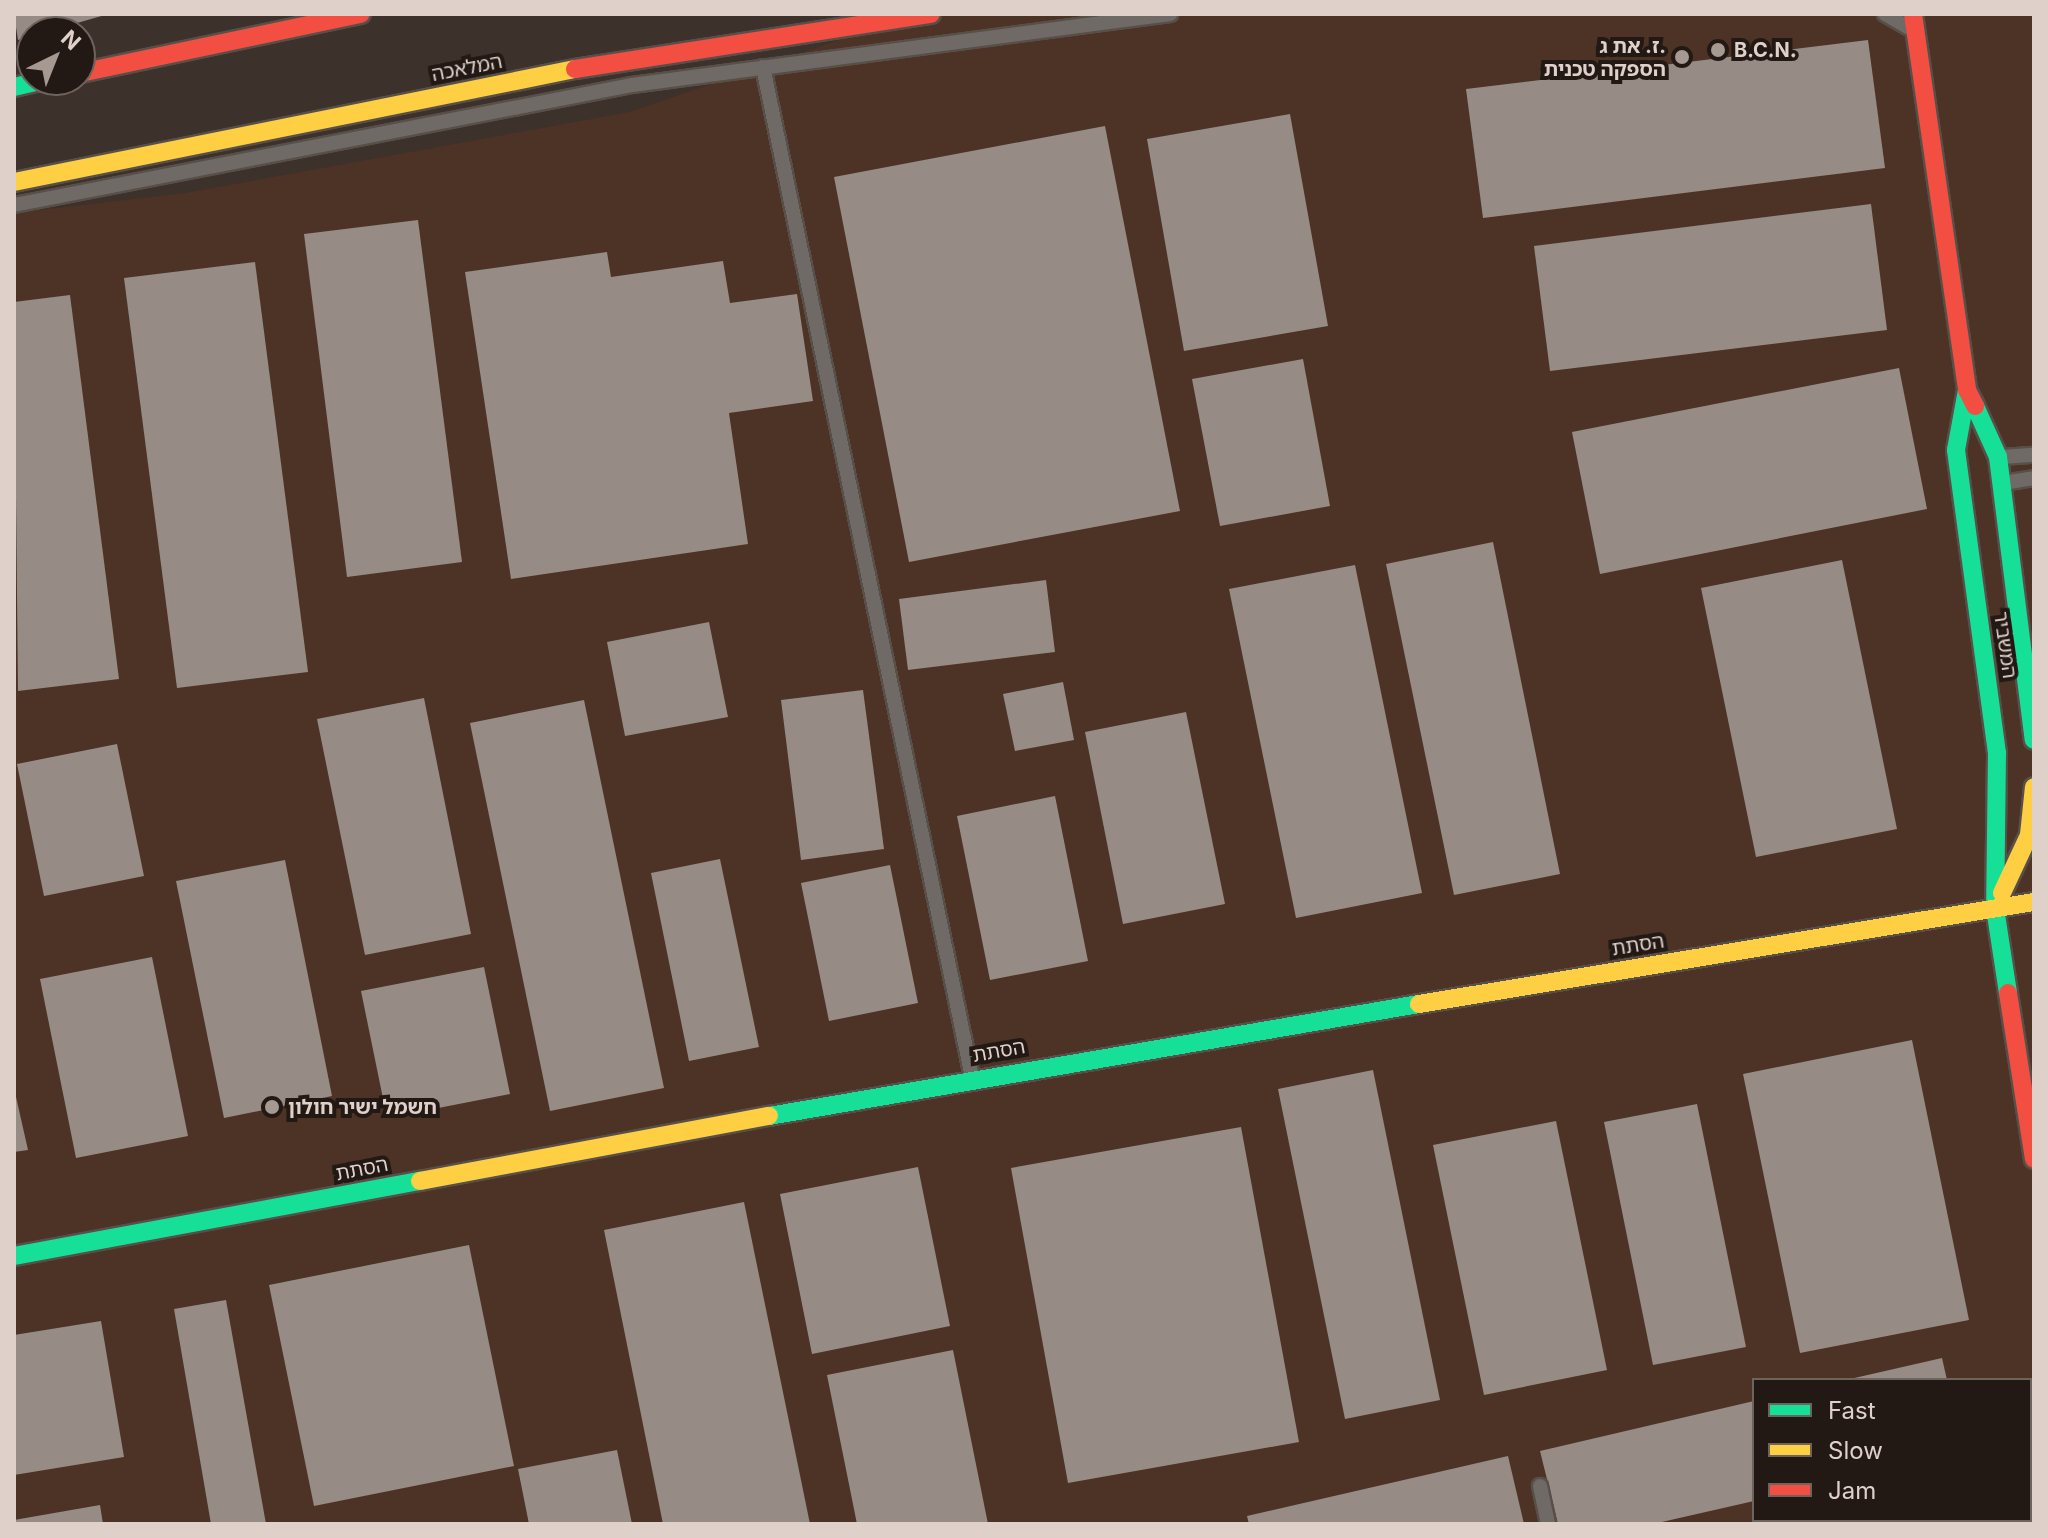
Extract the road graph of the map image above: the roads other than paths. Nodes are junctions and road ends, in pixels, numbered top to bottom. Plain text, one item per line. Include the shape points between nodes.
1 (361, 14) edge
2 (931, 14) edge
3 (1170, 14) edge
4 (1885, 14) edge
5 (1913, 14) edge
6 (1923, 14) edge
7 (828, 29) junction
8 (1918, 34) junction
9 (795, 62) junction
10 (763, 67) junction
11 (96, 70) edge
12 (14, 182) edge
13 (14, 205) edge
14 (1967, 390) junction
15 (1956, 450) junction
16 (2034, 455) edge
17 (1998, 457) junction
18 (2034, 478) edge
19 (2001, 483) junction
20 (2034, 740) edge
21 (2034, 787) edge
22 (2034, 902) edge
23 (1995, 908) junction
24 (972, 1078) junction
25 (2034, 1159) edge
26 (14, 1256) edge
27 (1540, 1486) dead end
28 (1548, 1524) edge

1 - 11 street
2 - 7 street, המלאכה
3 - 9 lane
4 - 8 lane
5 - 8 street, המשביר
6 - 8 street
7 - 9 lane
7 - 12 street, המלאכה via 628,58
8 - 14 street, המשביר
9 - 10 lane
10 - 13 lane via 632,85
10 - 24 lane
14 - 15 street, המשביר
14 - 17 street, המשביר
15 - 19 lane
15 - 23 street, המשביר via 1997,753
16 - 17 lane
17 - 19 street, המשביר
18 - 19 lane
19 - 20 street, המשביר
21 - 23 street via 2029,835
22 - 23 street, הסתת
23 - 24 street, הסתת
23 - 25 street, המשביר
24 - 26 street, הסתת
27 - 28 lane

